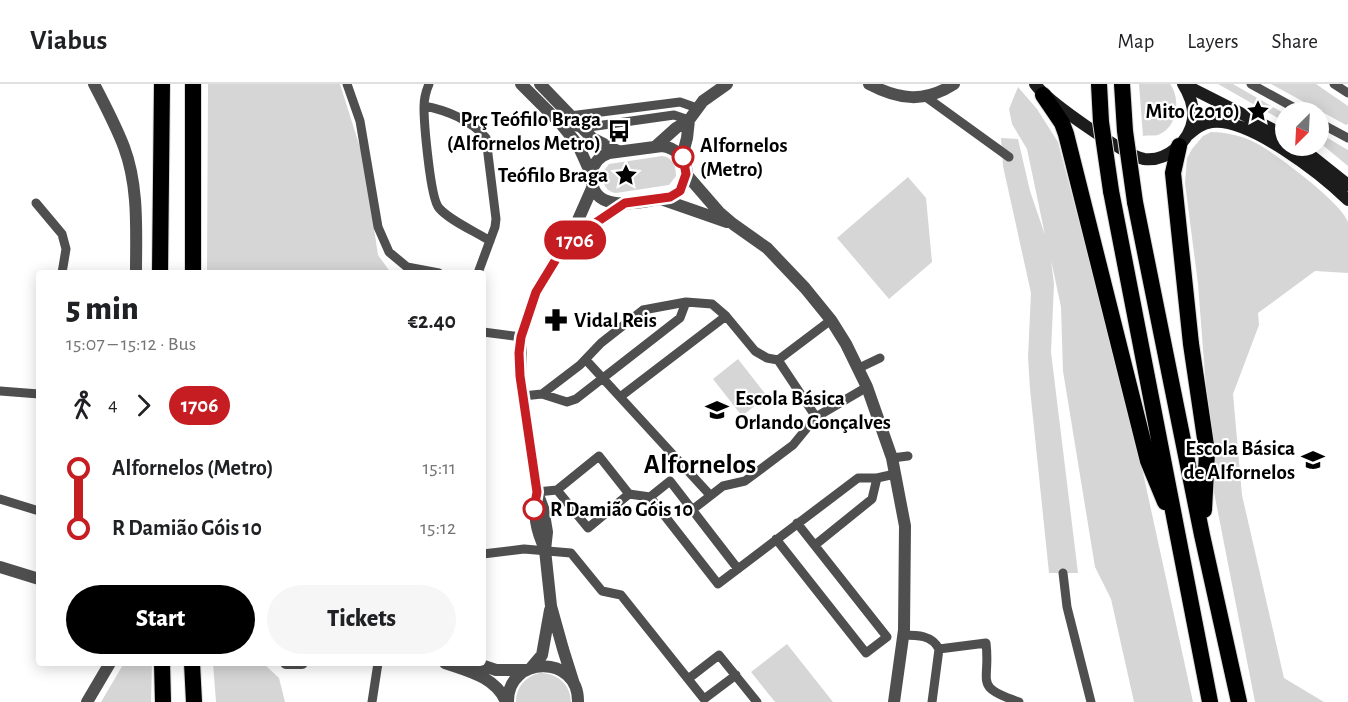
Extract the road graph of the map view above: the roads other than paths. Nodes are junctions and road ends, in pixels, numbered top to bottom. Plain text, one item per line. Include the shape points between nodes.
1 (94, 84) edge
2 (162, 84) edge
3 (193, 84) edge
4 (347, 84) edge
5 (429, 84) edge
6 (521, 84) edge
7 (540, 84) edge
8 (727, 84) edge
9 (870, 84) edge
10 (954, 84) edge
11 (1099, 84) edge
12 (1122, 84) edge
13 (1184, 84) edge
14 (1251, 84) edge
15 (1334, 84) edge
16 (1037, 88) edge
17 (1348, 93) edge
18 (926, 97) junction
19 (1284, 102) edge
20 (424, 106) junction
21 (697, 108) junction
22 (566, 120) junction
23 (689, 120) junction
24 (582, 128) junction
25 (1329, 128) edge
26 (1275, 130) edge
27 (1348, 138) edge
28 (1183, 141) junction
29 (656, 146) junction
30 (619, 151) junction
31 (1312, 156) edge
32 (682, 157) junction
33 (1009, 157) dead end
34 (686, 174) junction
35 (592, 181) junction
36 (1348, 184) edge
37 (660, 198) junction
38 (1348, 200) edge
39 (36, 203) dead end
40 (625, 203) junction
41 (733, 224) junction
42 (490, 241) junction
43 (558, 256) junction
44 (62, 270) edge
45 (136, 270) edge
46 (160, 270) edge
47 (193, 270) edge
48 (406, 270) edge
49 (479, 270) edge
50 (686, 302) junction
51 (726, 316) junction
52 (831, 320) junction
53 (486, 332) edge
54 (521, 337) junction
55 (880, 358) dead end
56 (585, 360) junction
57 (778, 360) junction
58 (859, 369) junction
59 (602, 378) junction
60 (867, 387) junction
61 (0, 391) edge
62 (36, 393) edge
63 (542, 394) junction
64 (523, 396) junction
65 (620, 397) junction
66 (816, 417) junction
67 (908, 456) dead end
68 (892, 458) junction
69 (895, 474) junction
70 (878, 478) junction
71 (557, 490) junction
72 (537, 492) junction
73 (629, 494) junction
74 (710, 495) junction
75 (650, 496) junction
76 (0, 499) edge
77 (36, 510) edge
78 (692, 510) junction
79 (797, 523) junction
80 (1202, 535) junction
81 (776, 539) junction
82 (1180, 539) junction
83 (815, 545) junction
84 (545, 550) junction
85 (486, 554) edge
86 (0, 567) edge
87 (738, 569) junction
88 (1063, 573) dead end
89 (36, 578) edge
90 (551, 606) junction
91 (887, 637) junction
92 (903, 637) junction
93 (939, 649) junction
94 (108, 666) edge
95 (378, 666) edge
96 (452, 666) edge
97 (484, 666) edge
98 (162, 668) edge
99 (192, 669) edge
100 (529, 669) junction
101 (736, 675) junction
102 (688, 679) junction
103 (578, 696) edge
104 (87, 702) edge
105 (163, 702) edge
106 (194, 702) edge
107 (372, 702) edge
108 (507, 702) edge
109 (757, 702) edge
110 (894, 702) edge
111 (932, 702) edge
112 (1019, 702) edge
113 (1091, 702) edge
114 (1210, 702) edge
115 (1239, 702) edge

1 - 45 street via 128,160 135,202
2 - 46 highway
3 - 47 highway
4 - 48 street via 360,121 378,227 388,252
5 - 20 street
6 - 22 street
7 - 22 street
8 - 21 street
9 - 18 street via 906,98
10 - 18 street
11 - 82 highway, bridge via 1111,191
12 - 80 highway, bridge via 1135,202
13 - 26 main road
13 - 28 main road via 1191,97 1193,120
14 - 19 street
15 - 17 street
16 - 28 main road via 1136,157 1158,158
16 - 82 highway via 1066,134 1148,461
18 - 33 street
20 - 42 street via 435,202 443,212
20 - 42 street via 448,111 486,138 496,210
21 - 22 street via 680,102
21 - 23 street
22 - 24 street
22 - 35 street
23 - 24 street via 674,115
23 - 29 street
23 - 32 street
24 - 30 street via 595,140
25 - 27 street
28 - 38 main road via 1209,122 1238,126 1305,163
28 - 80 highway via 1173,173 1206,452
29 - 30 street
29 - 32 street via 675,149
30 - 35 street via 602,155 595,163
31 - 36 main road
32 - 34 street
34 - 37 street via 680,191
34 - 41 street
35 - 40 street via 601,198
35 - 43 street
37 - 40 street
37 - 41 street
39 - 44 street via 62,234 66,249
40 - 43 street via 585,230
41 - 52 street via 777,257
42 - 49 street
43 - 54 street via 536,292
50 - 51 street via 712,304
50 - 56 street via 643,310
50 - 59 street via 680,318
51 - 57 street via 755,351
51 - 65 street
52 - 57 street
52 - 58 street
53 - 54 street
54 - 64 street
55 - 58 street
56 - 59 street
56 - 63 street
57 - 66 street
58 - 60 street
59 - 63 street via 571,402
59 - 65 street
60 - 66 street
60 - 68 street
61 - 62 street
63 - 64 street
64 - 72 street
65 - 74 street
66 - 74 street via 793,445 745,481 723,486
67 - 68 street
68 - 69 street
69 - 70 street
69 - 92 street via 906,540
70 - 79 street via 858,478
70 - 83 street via 872,500
71 - 72 street
71 - 73 street via 588,528
71 - 73 street via 599,456
72 - 84 street via 537,533
73 - 75 street
74 - 78 street
75 - 78 street via 669,481
75 - 87 street via 718,584
76 - 77 street
78 - 87 street
79 - 81 street
79 - 83 street
80 - 115 highway
81 - 87 street
81 - 91 street via 866,653
82 - 114 highway
83 - 91 street
84 - 85 street
84 - 90 street
84 - 102 street via 571,553 602,591 621,594
86 - 89 street
88 - 113 street via 1067,607
90 - 100 street via 542,655
90 - 103 street
91 - 92 street
92 - 93 street via 918,635 930,639
92 - 110 street
93 - 111 street
93 - 112 street via 986,643 988,686
94 - 104 street
95 - 107 street
96 - 108 street via 492,682
97 - 100 street via 496,670
98 - 105 highway
99 - 106 highway
100 - 103 street via 541,666 561,670
100 - 108 street via 517,677
101 - 102 street via 719,655
101 - 102 street via 704,699
101 - 109 street

